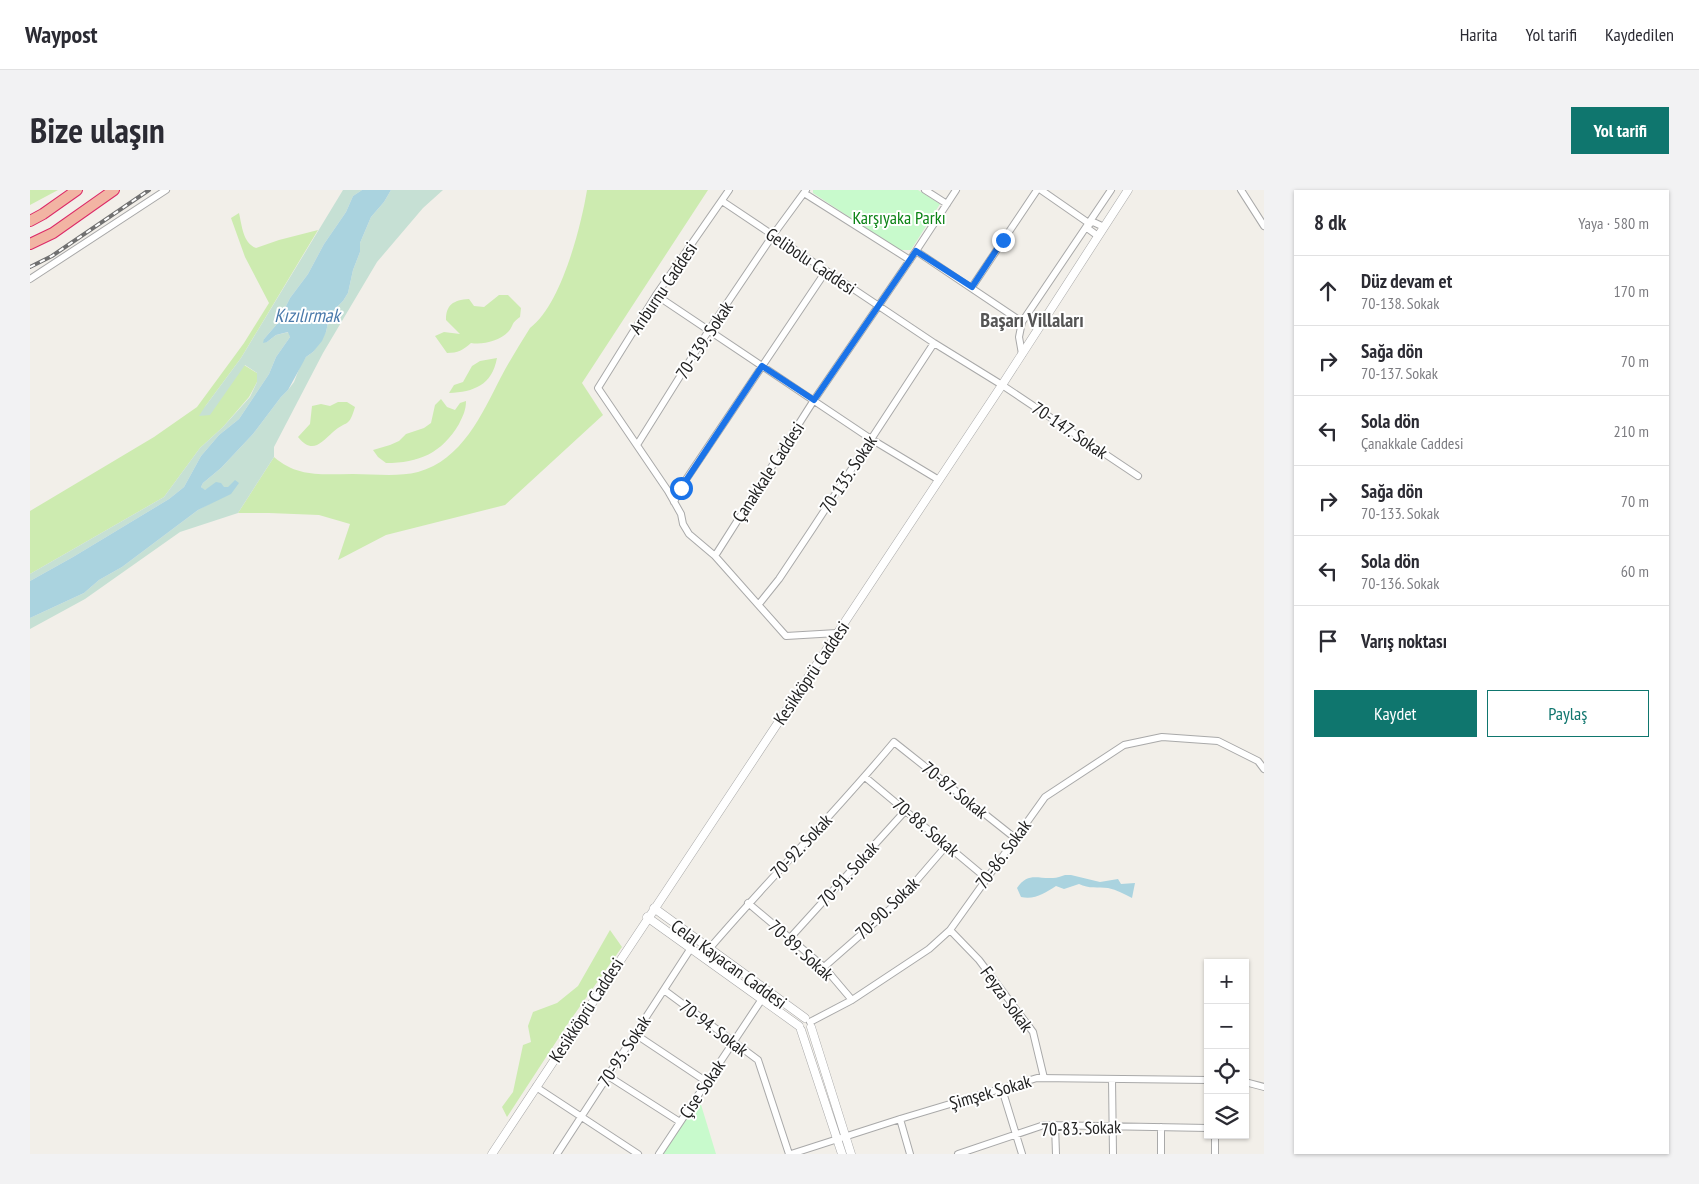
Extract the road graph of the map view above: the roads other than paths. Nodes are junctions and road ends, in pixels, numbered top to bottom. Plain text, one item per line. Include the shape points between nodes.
1 (78, 190) edge
2 (114, 190) edge
3 (166, 190) edge
4 (729, 190) edge
5 (925, 190) edge
6 (956, 190) edge
7 (1037, 190) edge
8 (1041, 190) edge
9 (1111, 190) edge
10 (1128, 190) edge
11 (1241, 190) edge
12 (805, 192) edge
13 (722, 201) junction
14 (947, 204) junction
15 (30, 221) edge
16 (1089, 224) junction
17 (1264, 226) edge
18 (1104, 228) junction
19 (773, 235) junction
20 (1098, 236) junction
21 (30, 244) edge
22 (916, 251) junction
23 (910, 260) junction
24 (826, 271) junction
25 (30, 279) edge
26 (972, 287) junction
27 (656, 295) junction
28 (879, 306) junction
29 (1022, 322) junction
30 (709, 330) junction
31 (934, 343) junction
32 (1022, 354) junction
33 (762, 366) junction
34 (1002, 385) junction
35 (814, 400) junction
36 (871, 439) junction
37 (637, 445) junction
38 (1138, 476) dead end
39 (939, 480) junction
40 (674, 502) junction
41 (715, 556) junction
42 (759, 604) junction
43 (838, 633) junction
44 (894, 742) joint
45 (1261, 761) edge
46 (1264, 769) edge
47 (865, 777) junction
48 (906, 810) junction
49 (1015, 838) junction
50 (947, 845) junction
51 (986, 878) junction
52 (748, 903) junction
53 (654, 908) junction
54 (648, 917) junction
55 (950, 930) junction
56 (790, 938) junction
57 (691, 948) junction
58 (708, 949) junction
59 (824, 966) junction
60 (664, 990) junction
61 (762, 999) junction
62 (852, 1000) junction
63 (809, 1022) junction
64 (800, 1028) junction
65 (635, 1034) junction
66 (734, 1042) junction
67 (608, 1076) junction
68 (1044, 1078) junction
69 (1112, 1079) junction
70 (1204, 1080) edge
71 (707, 1082) junction
72 (1249, 1083) edge
73 (536, 1086) junction
74 (1264, 1087) edge
75 (1002, 1088) junction
76 (581, 1116) junction
77 (900, 1119) junction
78 (680, 1122) junction
79 (1055, 1125) junction
80 (1113, 1126) junction
81 (1161, 1127) junction
82 (1204, 1128) edge
83 (1017, 1134) junction
84 (842, 1138) junction
85 (1215, 1139) edge
86 (967, 1152) edge
87 (492, 1154) edge
88 (557, 1154) edge
89 (638, 1154) edge
90 (659, 1154) edge
91 (790, 1154) edge
92 (842, 1154) edge
93 (851, 1154) edge
94 (910, 1154) edge
95 (958, 1154) edge
96 (1022, 1154) edge
97 (1056, 1154) edge
98 (1113, 1154) edge
99 (1161, 1154) edge
100 (1215, 1154) edge

1 - 15 highway
2 - 21 highway via 53,234
3 - 25 street
4 - 13 street, Arıburnu Caddesi
5 - 14 street
6 - 14 street, Çanakkale Caddesi
7 - 26 street
8 - 16 street
9 - 16 street
10 - 18 street, Kesikköprü Caddesi
11 - 17 street
12 - 19 street, 70-139. Sokak
12 - 23 street
13 - 19 street, Gelibolu Caddesi
13 - 27 street, Arıburnu Caddesi
14 - 22 street, Çanakkale Caddesi
16 - 18 street
16 - 20 street
16 - 29 street
18 - 20 street, Kesikköprü Caddesi
19 - 24 street, Gelibolu Caddesi
19 - 30 street, 70-139. Sokak
20 - 32 street, Kesikköprü Caddesi
22 - 23 street, Çanakkale Caddesi
22 - 26 street
23 - 28 street, Çanakkale Caddesi
24 - 28 street, Gelibolu Caddesi
24 - 33 street
26 - 29 street
27 - 30 street
27 - 37 street, Arıburnu Caddesi via 598,388
28 - 31 street, Gelibolu Caddesi
28 - 35 street, Çanakkale Caddesi
29 - 32 street via 1019,337
30 - 33 street
30 - 37 street, 70-139. Sokak
31 - 34 street, Gelibolu Caddesi
31 - 36 street, 70-135. Sokak
32 - 34 street, Kesikköprü Caddesi
33 - 35 street
33 - 40 street
34 - 38 street, 70-147. Sokak
34 - 39 street, Kesikköprü Caddesi
35 - 36 street
35 - 41 street, Çanakkale Caddesi
36 - 39 street
36 - 42 street, 70-135. Sokak
37 - 40 street
39 - 43 street, Kesikköprü Caddesi
40 - 41 street via 689,534
41 - 42 street
42 - 43 street via 786,636
43 - 53 street, Kesikköprü Caddesi
44 - 47 street, 70-92. Sokak
44 - 49 street, 70-87. Sokak
45 - 46 street
45 - 49 street, 70-86. Sokak via 1218,741 1162,737 1124,745 1045,797
47 - 48 street, 70-88. Sokak
47 - 52 street, 70-92. Sokak
48 - 50 street, 70-88. Sokak
48 - 56 street, 70-91. Sokak
49 - 51 street, 70-86. Sokak
50 - 51 street, 70-88. Sokak
50 - 59 street, 70-90. Sokak via 898,902
51 - 55 street, 70-86. Sokak
52 - 56 street, 70-89. Sokak
52 - 58 street, 70-92. Sokak
53 - 54 street, Kesikköprü Caddesi
53 - 58 street, Celal Kayacan Caddesi
54 - 57 street, Celal Kayacan Caddesi
54 - 73 street, Kesikköprü Caddesi
55 - 62 street, 70-86. Sokak via 929,949
55 - 68 street, Feyza Sokak via 979,960 1033,1032
56 - 59 street, 70-89. Sokak
57 - 60 street, 70-93. Sokak
57 - 61 street, Celal Kayacan Caddesi
58 - 63 street, Celal Kayacan Caddesi
59 - 62 street, 70-89. Sokak
60 - 65 street, 70-93. Sokak
60 - 66 street, 70-94. Sokak
61 - 64 street, Celal Kayacan Caddesi
61 - 66 street, Çise Sokak
62 - 63 street, 70-86. Sokak
63 - 64 street via 800,1021
63 - 84 street
64 - 84 street
65 - 67 street, 70-93. Sokak
65 - 71 street
66 - 71 street, Çise Sokak
66 - 91 street, 70-94. Sokak via 758,1060
67 - 76 street, 70-93. Sokak
67 - 78 street
68 - 69 street, Şimşek Sokak
68 - 75 street, Şimşek Sokak
69 - 70 street, Şimşek Sokak
69 - 80 street
71 - 78 street, Çise Sokak
72 - 74 street
73 - 76 street
73 - 87 street, Kesikköprü Caddesi
75 - 77 street, Şimşek Sokak
75 - 83 street
76 - 88 street, 70-93. Sokak
76 - 89 street
77 - 84 street, Şimşek Sokak
77 - 94 street
78 - 90 street, Çise Sokak
79 - 80 street, 70-83. Sokak
79 - 83 street, 70-83. Sokak via 1044,1125
79 - 97 street
80 - 81 street, 70-83. Sokak
80 - 98 street
81 - 82 street, 70-83. Sokak
81 - 99 street
83 - 86 street, 70-83. Sokak
83 - 96 street
84 - 91 street, Şimşek Sokak
84 - 92 street
84 - 93 street
85 - 100 street
86 - 95 street, 70-83. Sokak

